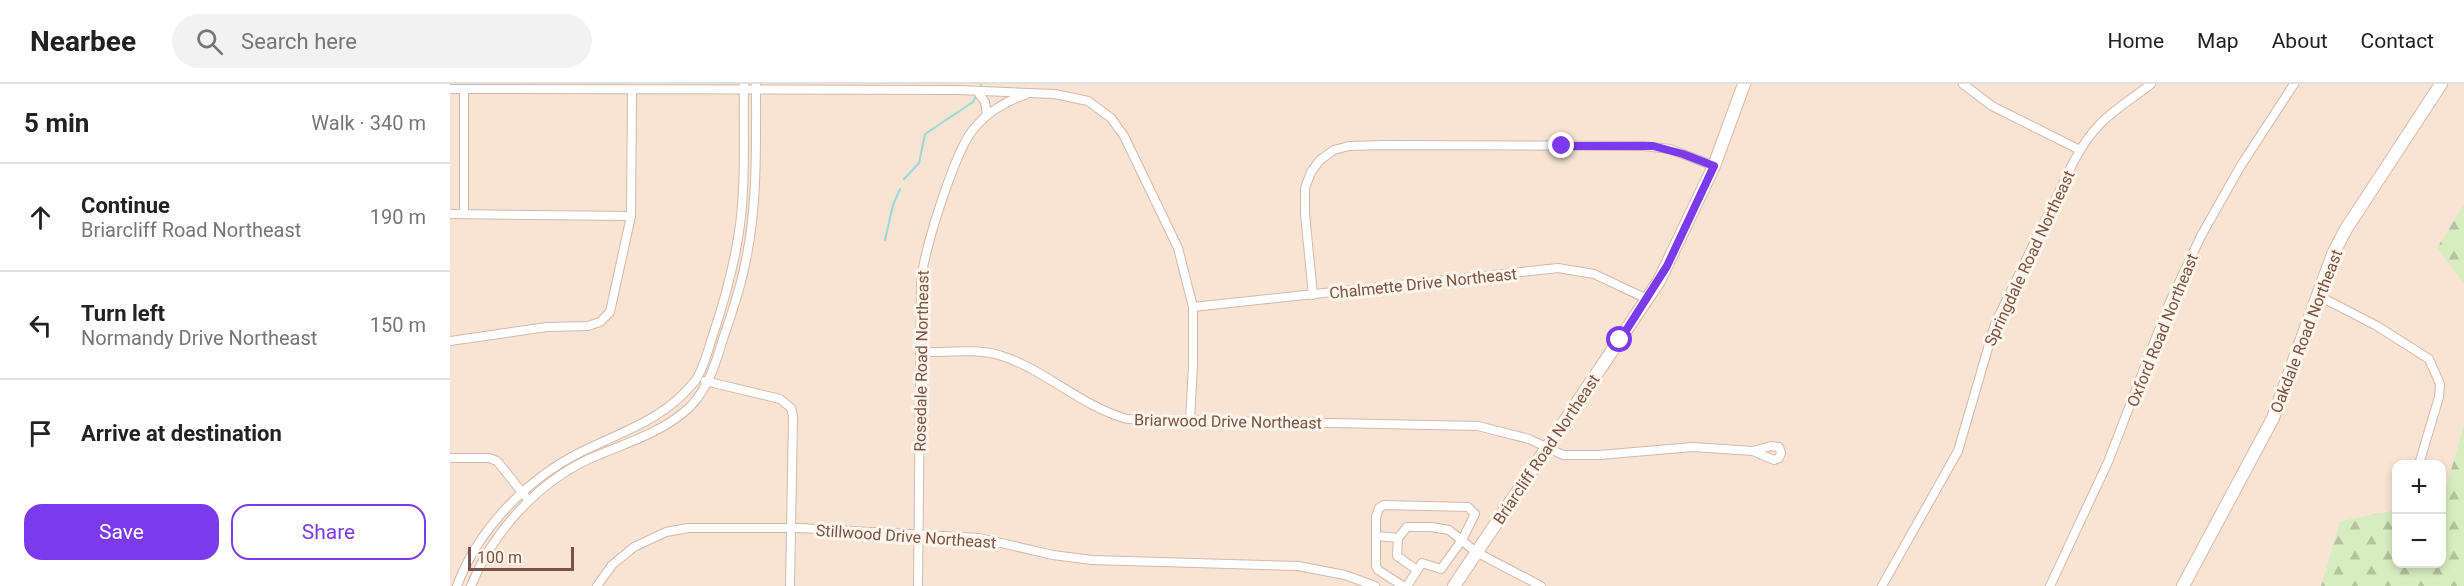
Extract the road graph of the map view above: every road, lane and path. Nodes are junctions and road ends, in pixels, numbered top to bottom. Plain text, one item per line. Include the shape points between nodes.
1 (1744, 84) edge
2 (1963, 84) edge
3 (2151, 84) edge
4 (2294, 84) edge
5 (2441, 84) edge
6 (744, 87) edge
7 (756, 87) edge
8 (959, 87) edge
9 (450, 89) edge
10 (464, 89) junction
11 (632, 90) junction
12 (977, 91) junction
13 (1034, 93) junction
14 (987, 115) junction
15 (2080, 150) junction
16 (1714, 166) junction
17 (450, 214) edge
18 (464, 214) junction
19 (631, 216) junction
20 (733, 264) junction
21 (744, 267) junction
22 (2317, 294) junction
23 (1313, 295) junction
24 (1647, 299) junction
25 (1194, 307) junction
26 (450, 341) edge
27 (920, 352) junction
28 (697, 378) junction
29 (708, 382) junction
30 (1190, 421) junction
31 (1548, 447) junction
32 (1753, 451) dead end
33 (450, 458) edge
34 (2420, 460) edge
35 (522, 493) junction
36 (529, 501) junction
37 (791, 528) junction
38 (919, 535) junction
39 (1376, 536) junction
40 (1398, 538) junction
41 (1462, 540) junction
42 (1476, 552) junction
43 (1417, 570) junction
44 (1389, 582) edge
45 (457, 586) edge
46 (471, 586) edge
47 (597, 586) edge
48 (790, 586) edge
49 (918, 586) edge
50 (1375, 586) edge
51 (1405, 586) edge
52 (1454, 586) edge
53 (1541, 586) edge
54 (1882, 586) edge
55 (2049, 586) edge
56 (2183, 586) edge

1 - 16 main road, Briarcliff Road Northeast
2 - 15 street via 1992,106
3 - 15 street, Springdale Road Northeast via 2108,114
4 - 55 street, Oxford Road Northeast via 2201,236 2169,304 2105,471
5 - 22 main road, Oakdale Road Northeast via 2346,229
6 - 7 street
6 - 11 street
6 - 20 street via 741,207
7 - 8 street
7 - 21 street via 753,197
8 - 12 street
9 - 10 street
10 - 11 street
10 - 18 street
11 - 19 street
12 - 13 street
12 - 14 street via 985,102
13 - 14 street, Rosedale Road Northeast
13 - 25 street via 1083,99 1102,110 1117,126 1173,233
14 - 27 street, Rosedale Road Northeast via 965,143 925,256 921,273
15 - 54 street, Springdale Road Northeast via 1995,324 1954,458
16 - 23 street via 1670,149 1644,146 1339,148 1320,160 1305,188
16 - 24 main road, Briarcliff Road Northeast
17 - 18 street
18 - 19 street
19 - 26 street via 612,307 600,322
20 - 21 street
20 - 28 street via 722,309
21 - 29 street
22 - 34 street via 2429,359 2440,384 2439,397
22 - 56 main road, Oakdale Road Northeast via 2273,418
23 - 24 street, Chalmette Drive Northeast via 1558,268 1594,274
23 - 25 street, Chalmette Drive Northeast
24 - 31 main road, Briarcliff Road Northeast
25 - 30 street
27 - 30 street, Briarwood Drive Northeast via 998,355 1111,414 1136,420
27 - 38 street, Rosedale Road Northeast
28 - 29 street
28 - 35 street via 666,411 579,453
29 - 36 street via 683,413 571,468
29 - 37 street via 780,399 791,408
30 - 31 street, Briarwood Drive Northeast via 1478,426
31 - 32 street, Briarwood Drive Northeast via 1563,455 1693,447
31 - 42 main road, Briarcliff Road Northeast
33 - 35 street via 497,461
35 - 36 street
35 - 45 street via 490,527
36 - 46 street via 489,552
37 - 38 street, Stillwood Drive Northeast
37 - 47 street, Stillwood Drive Northeast via 688,528 666,532 622,555
37 - 48 street
38 - 49 street, Rosedale Road Northeast
38 - 50 street, Stillwood Drive Northeast via 991,540 1092,560 1298,566
39 - 40 street
39 - 41 street via 1377,511 1384,505 1468,507 1475,514
39 - 44 street via 1376,566
40 - 41 street via 1407,527 1431,527 1449,531
40 - 43 street via 1397,556
41 - 42 street
41 - 43 street via 1441,569 1422,563
42 - 52 main road, Briarcliff Road Northeast
42 - 53 street
43 - 51 street
44 - 51 street

